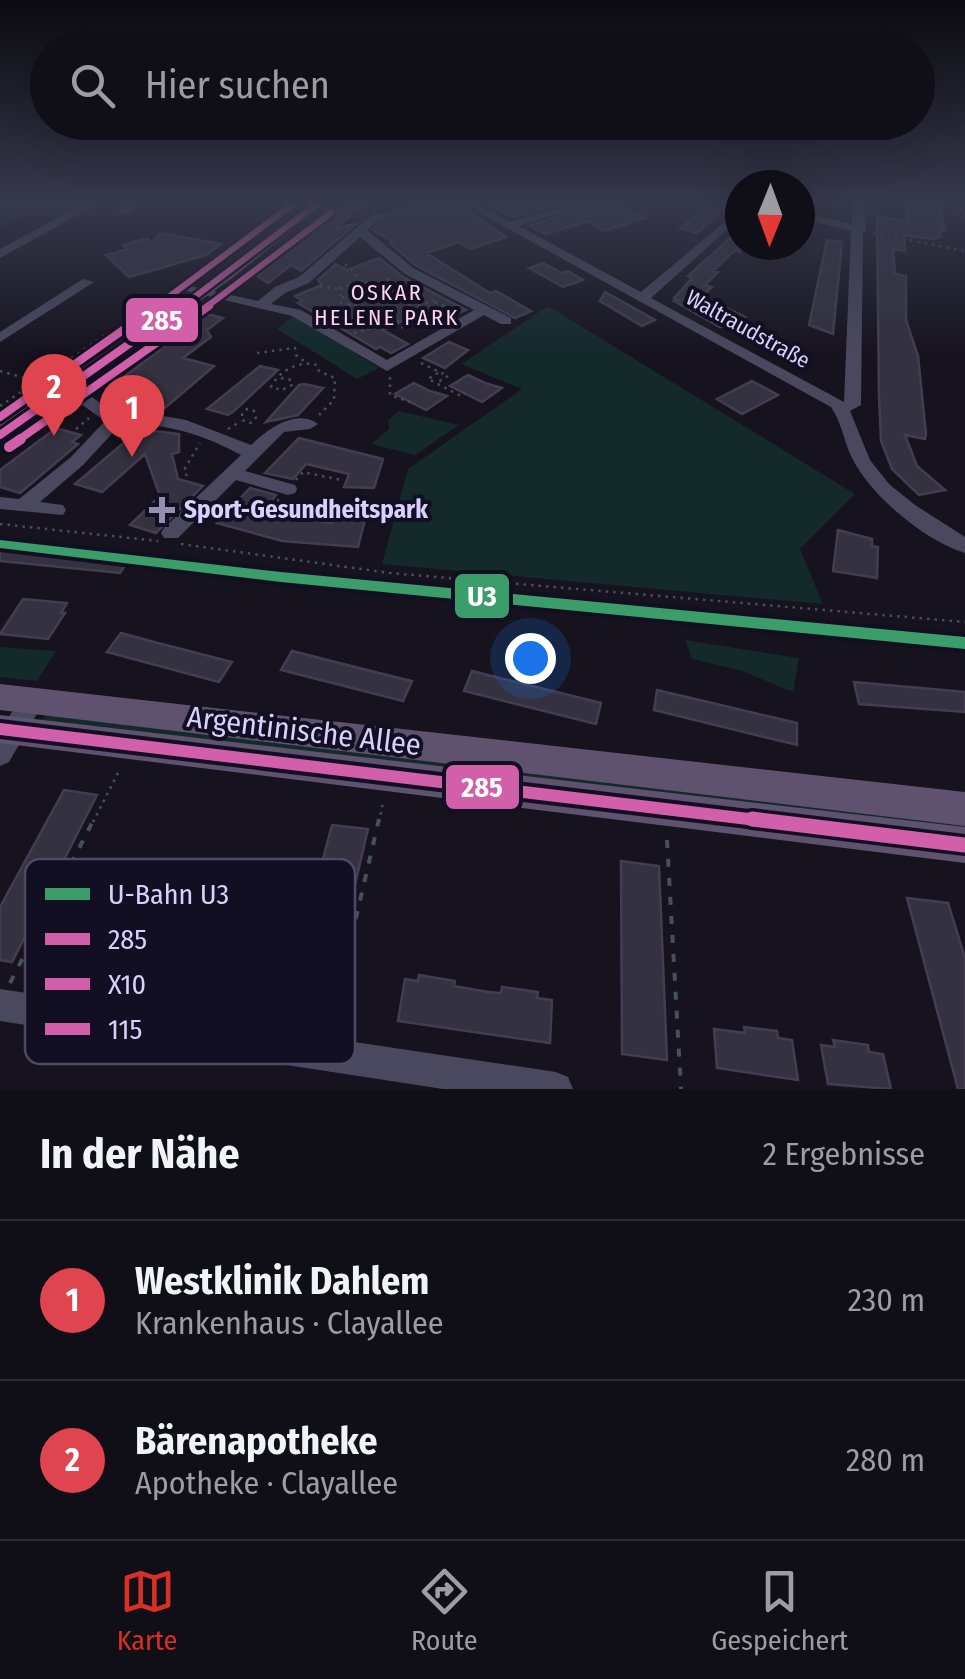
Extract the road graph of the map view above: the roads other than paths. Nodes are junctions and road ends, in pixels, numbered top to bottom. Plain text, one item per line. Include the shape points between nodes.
1 (238, 252) edge
2 (243, 252) edge
3 (337, 252) edge
4 (387, 252) edge
5 (556, 252) edge
6 (695, 252) edge
7 (863, 252) edge
8 (88, 282) dead end
9 (188, 287) junction
10 (643, 298) junction
11 (262, 306) junction
12 (483, 310) junction
13 (506, 322) dead end
14 (0, 338) edge
15 (48, 381) junction
16 (841, 408) junction
17 (0, 415) edge
18 (115, 420) junction
19 (304, 424) road end
20 (0, 435) edge
21 (252, 453) junction
22 (232, 474) junction
23 (288, 489) dead end
24 (0, 504) edge
25 (23, 506) junction
26 (56, 510) dead end
27 (172, 540) road end
28 (965, 546) edge
29 (16, 698) edge
30 (5, 738) edge
31 (965, 809) edge
32 (965, 846) edge
33 (355, 1056) edge
34 (549, 1088) edge

1 - 9 main road
2 - 9 main road
3 - 11 street
4 - 12 street via 409,272
5 - 10 street, Waltraudstraße
6 - 10 street
7 - 16 street via 853,405
8 - 14 street
9 - 11 street
9 - 15 main road via 132,333
10 - 16 street, Waltraudstraße
11 - 12 street via 296,314 387,366
12 - 13 street
15 - 17 main road
15 - 18 street
15 - 20 main road
16 - 28 street via 877,482
18 - 21 street via 149,416 216,434
18 - 25 street
19 - 21 street via 279,428
21 - 22 street
22 - 23 street
22 - 27 street
24 - 25 street
25 - 26 street
29 - 30 street
29 - 31 main road, Argentinische Allee
30 - 32 main road, Argentinische Allee
33 - 34 street

